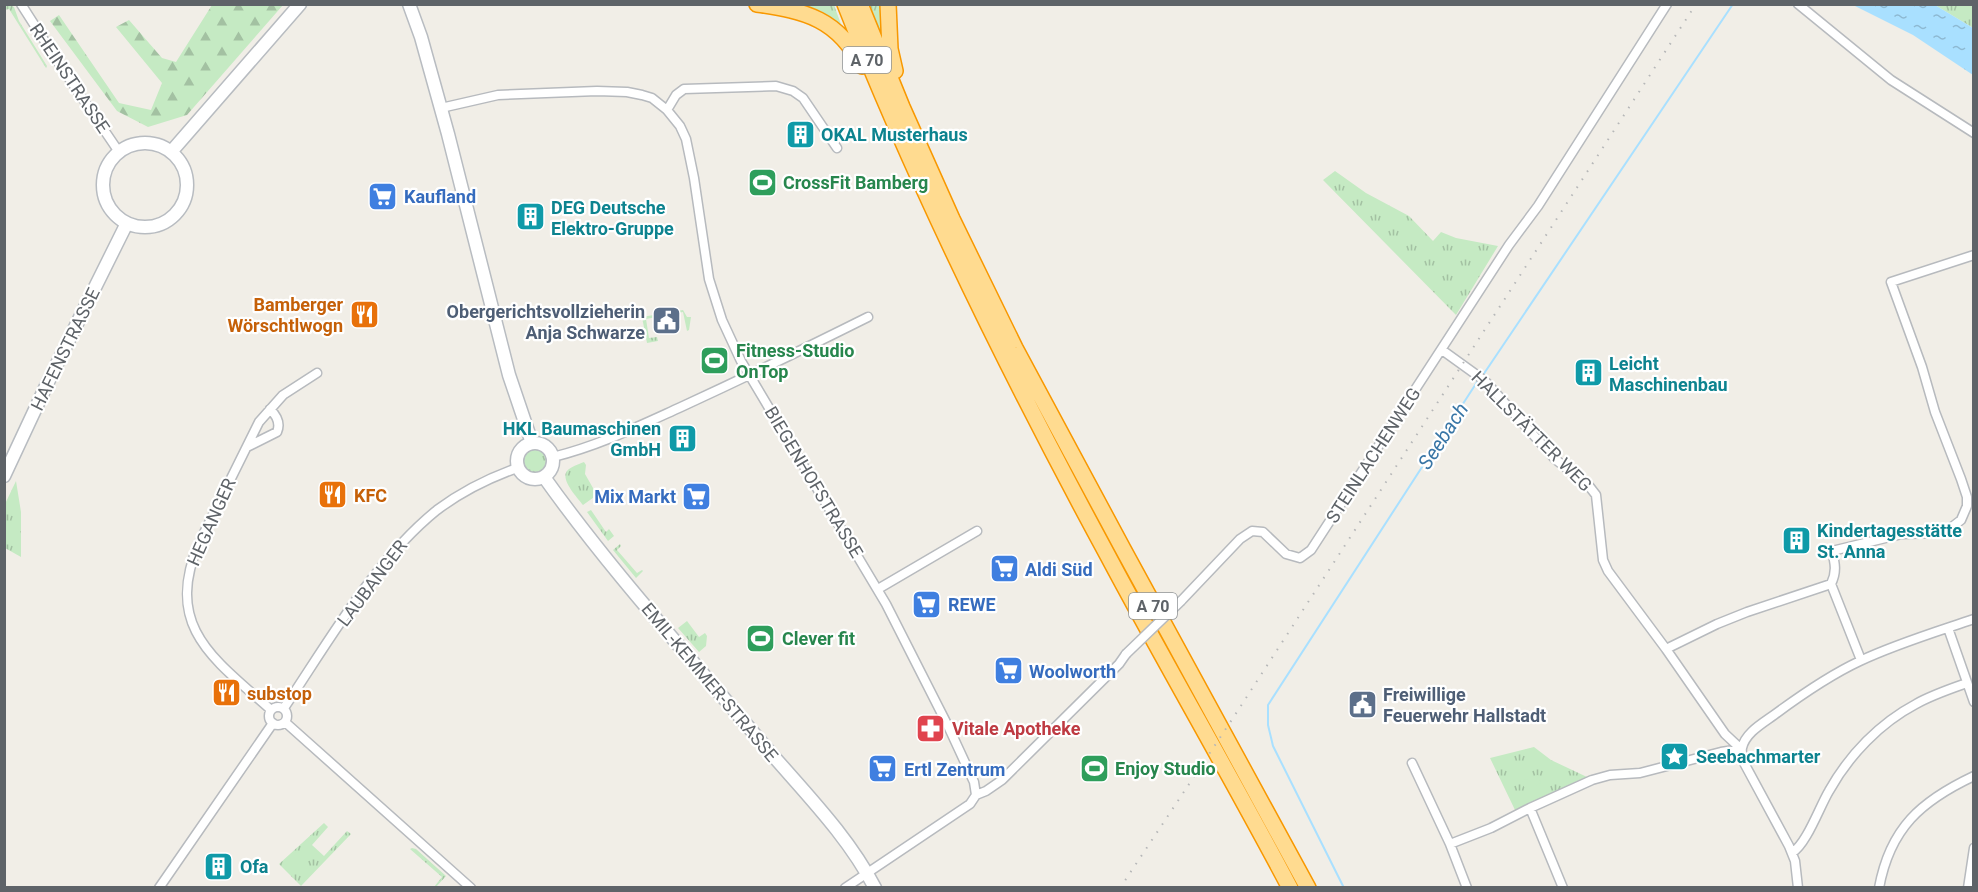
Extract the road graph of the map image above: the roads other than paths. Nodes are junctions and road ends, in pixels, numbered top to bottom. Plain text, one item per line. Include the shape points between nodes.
1 (21, 4) edge
2 (300, 4) edge
3 (409, 4) edge
4 (757, 4) edge
5 (845, 4) edge
6 (860, 4) edge
7 (888, 4) edge
8 (1667, 4) edge
9 (1798, 4) edge
10 (441, 108) junction
11 (667, 110) junction
12 (897, 111) junction
13 (1974, 133) edge
14 (837, 148) dead end
15 (120, 152) junction
16 (171, 152) junction
17 (127, 223) junction
18 (1974, 255) edge
19 (868, 317) dead end
20 (1442, 350) junction
21 (317, 373) dead end
22 (750, 376) junction
23 (270, 409) junction
24 (532, 443) junction
25 (246, 447) junction
26 (553, 458) junction
27 (517, 468) junction
28 (4, 476) edge
29 (544, 477) junction
30 (977, 531) dead end
31 (1831, 584) junction
32 (878, 589) junction
33 (1974, 619) edge
34 (1948, 628) junction
35 (1666, 648) junction
36 (1861, 660) junction
37 (1967, 683) junction
38 (1974, 702) edge
39 (284, 708) junction
40 (271, 710) junction
41 (285, 722) junction
42 (273, 723) junction
43 (1742, 749) junction
44 (1412, 763) dead end
45 (1974, 776) edge
46 (976, 795) junction
47 (1530, 808) junction
48 (1450, 844) junction
49 (1974, 848) edge
50 (1792, 853) junction
51 (867, 873) junction
52 (159, 888) edge
53 (471, 888) edge
54 (845, 888) edge
55 (874, 888) edge
56 (1290, 888) edge
57 (1308, 888) edge
58 (1467, 888) edge
59 (1563, 888) edge
60 (1798, 888) edge
61 (1879, 888) edge
62 (1968, 888) edge

1 - 15 street, RHEINSTRASSE
2 - 16 street
3 - 10 street
4 - 12 highway via 801,12 833,28
5 - 12 highway, A 70
6 - 12 highway, A 70
7 - 12 highway
8 - 20 street, STEINLACHENWEG
9 - 13 street via 1891,80
10 - 11 street, BIEGENHOFSTRASSE via 498,95 597,91 642,95
10 - 24 street via 509,375
11 - 14 street via 684,89 785,88 803,98
11 - 22 street, BIEGENHOFSTRASSE via 680,126 690,153 714,295
12 - 56 highway, A 70 via 939,225 1010,369 1108,557
12 - 57 highway, A 70 via 1015,348
15 - 16 street via 129,146 151,144
15 - 17 street via 105,171 104,190 109,207
16 - 17 street via 182,167 187,184 180,207 173,217 157,225 139,227
17 - 28 street, HAFENSTRASSE
18 - 31 street via 1891,282 1967,497 1961,520 1937,533 1902,534 1832,551 1835,566
19 - 22 street
20 - 35 street, HALLSTÄTTER WEG via 1485,381 1555,459 1583,479 1596,495 1605,565
20 - 46 street, STEINLACHENWEG, bridge via 1311,550 1300,558 1286,554 1263,532 1252,531 1240,539 1002,780
21 - 23 street, HEGANGER
22 - 26 street via 608,440
22 - 32 street, BIEGENHOFSTRASSE
23 - 25 street, HEGANGER
23 - 25 street via 276,416 277,432
24 - 26 street via 546,446
24 - 27 street via 518,453
25 - 40 street, HEGANGER via 191,560 186,595 192,624 207,650
26 - 29 street via 552,469
27 - 29 street via 531,480
27 - 39 street, LAUBANGER via 449,502 401,543
29 - 51 street, EMIL-KEMMER-STRASSE via 630,587 827,819
30 - 32 street
31 - 35 street via 1737,616
31 - 36 street
32 - 46 street, BIEGENHOFSTRASSE via 949,728 974,782
33 - 34 street
34 - 36 street
34 - 37 street
35 - 43 street, HALLSTÄTTER WEG via 1725,734
36 - 43 street via 1769,718 1744,741
37 - 38 street
37 - 50 street via 1916,703 1868,739 1844,767 1805,841
39 - 40 street via 276,706
39 - 41 street
40 - 42 street
41 - 42 street
41 - 53 street
42 - 52 street
43 - 47 street via 1640,773 1599,778
43 - 50 street via 1749,774
44 - 48 street
45 - 61 street via 1933,799 1904,825 1885,862
46 - 51 street via 970,804
47 - 48 street
47 - 59 street
48 - 58 street
49 - 62 street
50 - 60 street
51 - 54 street
51 - 55 street, EMIL-KEMMER-STRASSE

